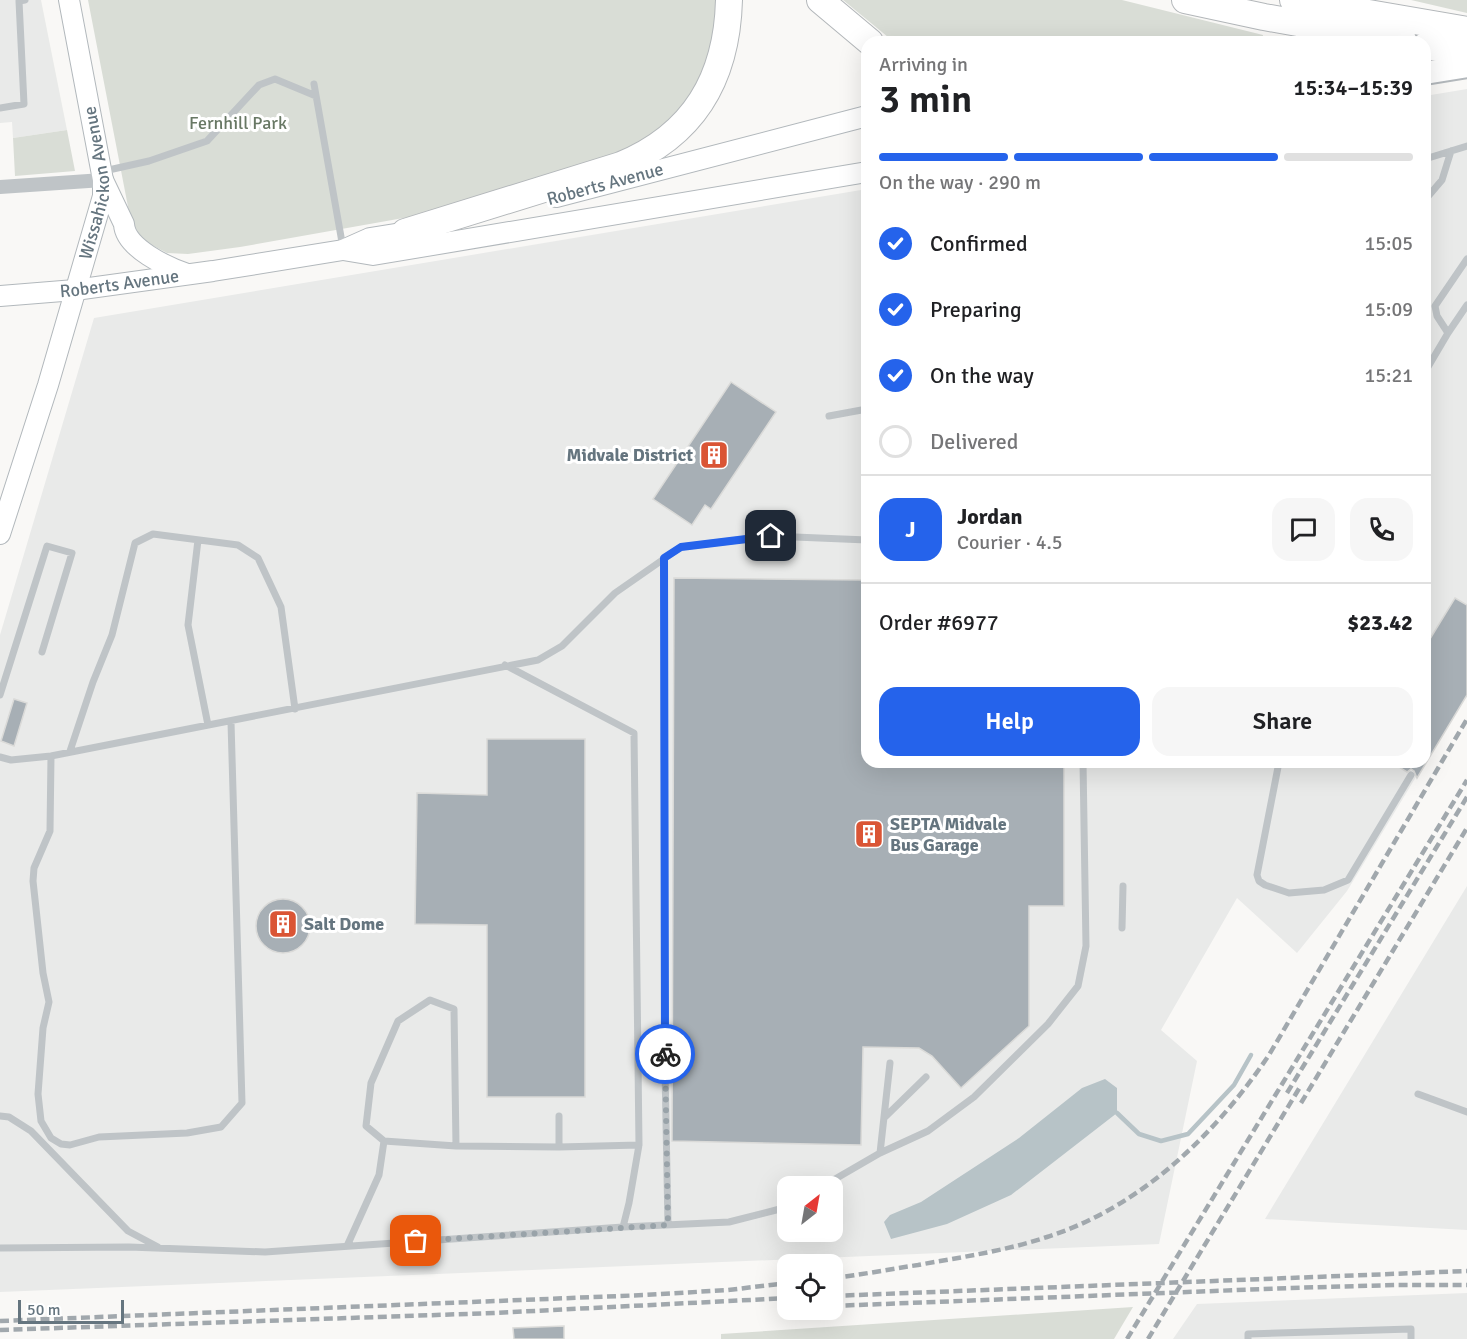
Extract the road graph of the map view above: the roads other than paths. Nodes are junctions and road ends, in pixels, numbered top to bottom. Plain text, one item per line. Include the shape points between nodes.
1 (26, 0) edge
2 (69, 0) edge
3 (729, 0) edge
4 (820, 0) edge
5 (1185, 0) edge
6 (1293, 0) edge
7 (1467, 30) edge
8 (863, 36) edge
9 (1370, 36) edge
10 (1422, 36) edge
11 (1433, 39) edge
12 (1467, 53) edge
13 (1467, 66) edge
14 (1431, 72) edge
15 (314, 84) dead end
16 (316, 96) junction
17 (0, 108) edge
18 (861, 118) edge
19 (1467, 146) edge
20 (1451, 151) junction
21 (1431, 157) edge
22 (861, 173) edge
23 (102, 176) junction
24 (0, 187) edge
25 (1431, 193) edge
26 (405, 232) junction
27 (344, 250) junction
28 (1467, 259) edge
29 (189, 275) junction
30 (75, 290) junction
31 (0, 296) edge
32 (1467, 305) edge
33 (1448, 333) junction
34 (1431, 362) edge
35 (861, 410) edge
36 (829, 416) dead end
37 (0, 534) edge
38 (198, 540) junction
39 (861, 540) edge
40 (664, 558) junction
41 (42, 652) dead end
42 (505, 665) junction
43 (0, 695) edge
44 (295, 709) junction
45 (231, 722) junction
46 (208, 725) junction
47 (70, 751) junction
48 (51, 756) junction
49 (0, 757) edge
50 (1083, 768) edge
51 (1278, 768) edge
52 (1411, 775) dead end
53 (1122, 886) dead end
54 (1122, 928) dead end
55 (890, 1063) dead end
56 (926, 1077) dead end
57 (1418, 1094) dead end
58 (1467, 1112) edge
59 (0, 1116) edge
60 (559, 1116) dead end
61 (884, 1118) junction
62 (384, 1142) junction
63 (639, 1145) junction
64 (456, 1146) junction
65 (559, 1147) junction
66 (880, 1153) junction
67 (840, 1176) edge
68 (777, 1210) edge
69 (668, 1225) junction
70 (623, 1227) junction
71 (347, 1246) junction
72 (0, 1248) edge
73 (160, 1248) junction
74 (1248, 1339) edge
75 (1411, 1339) edge

1 - 17 lane via 19,1 24,104
2 - 23 main road, Wissahickon Avenue
3 - 26 highway via 725,45 705,97 683,126 655,149 621,165
4 - 8 highway
5 - 9 highway
6 - 10 highway
7 - 11 highway
11 - 12 highway
13 - 14 main road
15 - 16 lane
16 - 23 lane via 275,79 259,85 207,141
16 - 27 lane
18 - 26 main road, Roberts Avenue via 474,219
19 - 20 lane
20 - 21 lane
20 - 25 lane via 1442,180
22 - 27 main road, Roberts Avenue via 373,255
23 - 24 street
23 - 29 main road via 124,230 133,241 156,261
23 - 30 main road, Wissahickon Avenue via 101,203
26 - 27 main road, Roberts Avenue via 370,238
27 - 29 main road, Roberts Avenue
28 - 33 lane via 1435,306
29 - 30 main road, Roberts Avenue
30 - 31 main road, Roberts Avenue
30 - 37 main road, Wissahickon Avenue
32 - 33 lane
33 - 34 lane
35 - 36 lane
38 - 44 lane via 238,545 258,558 280,607
38 - 46 lane via 188,625
38 - 47 lane via 153,534 135,543 112,635
39 - 40 lane via 771,536 681,547
40 - 42 lane via 615,593 562,646 538,660
40 - 69 lane
41 - 43 lane via 72,553 47,546
42 - 44 lane
42 - 63 lane via 634,733
44 - 45 lane
45 - 46 lane
45 - 48 lane via 242,1103 221,1126 187,1133 99,1137 70,1145 51,1138 41,1121 38,1094 49,1002 33,881 34,868 50,831
46 - 47 lane
47 - 48 lane
48 - 49 lane via 11,760
50 - 66 lane via 1086,946 1078,986 1048,1024 974,1097 928,1131
51 - 52 lane via 1257,875 1265,885 1289,893 1324,890 1348,880
53 - 54 lane
55 - 61 lane
56 - 61 lane
57 - 58 lane
59 - 73 lane via 9,1117 31,1131 128,1232
60 - 65 lane
61 - 66 lane
62 - 64 lane
62 - 64 lane via 366,1126 371,1083 398,1021 430,1000 454,1009
62 - 71 lane via 379,1175
63 - 65 lane
63 - 70 lane
64 - 65 lane
66 - 67 lane
68 - 69 lane via 729,1222
69 - 70 lane
70 - 71 lane
71 - 73 lane via 265,1252
72 - 73 lane
74 - 75 lane via 1248,1334 1411,1329

